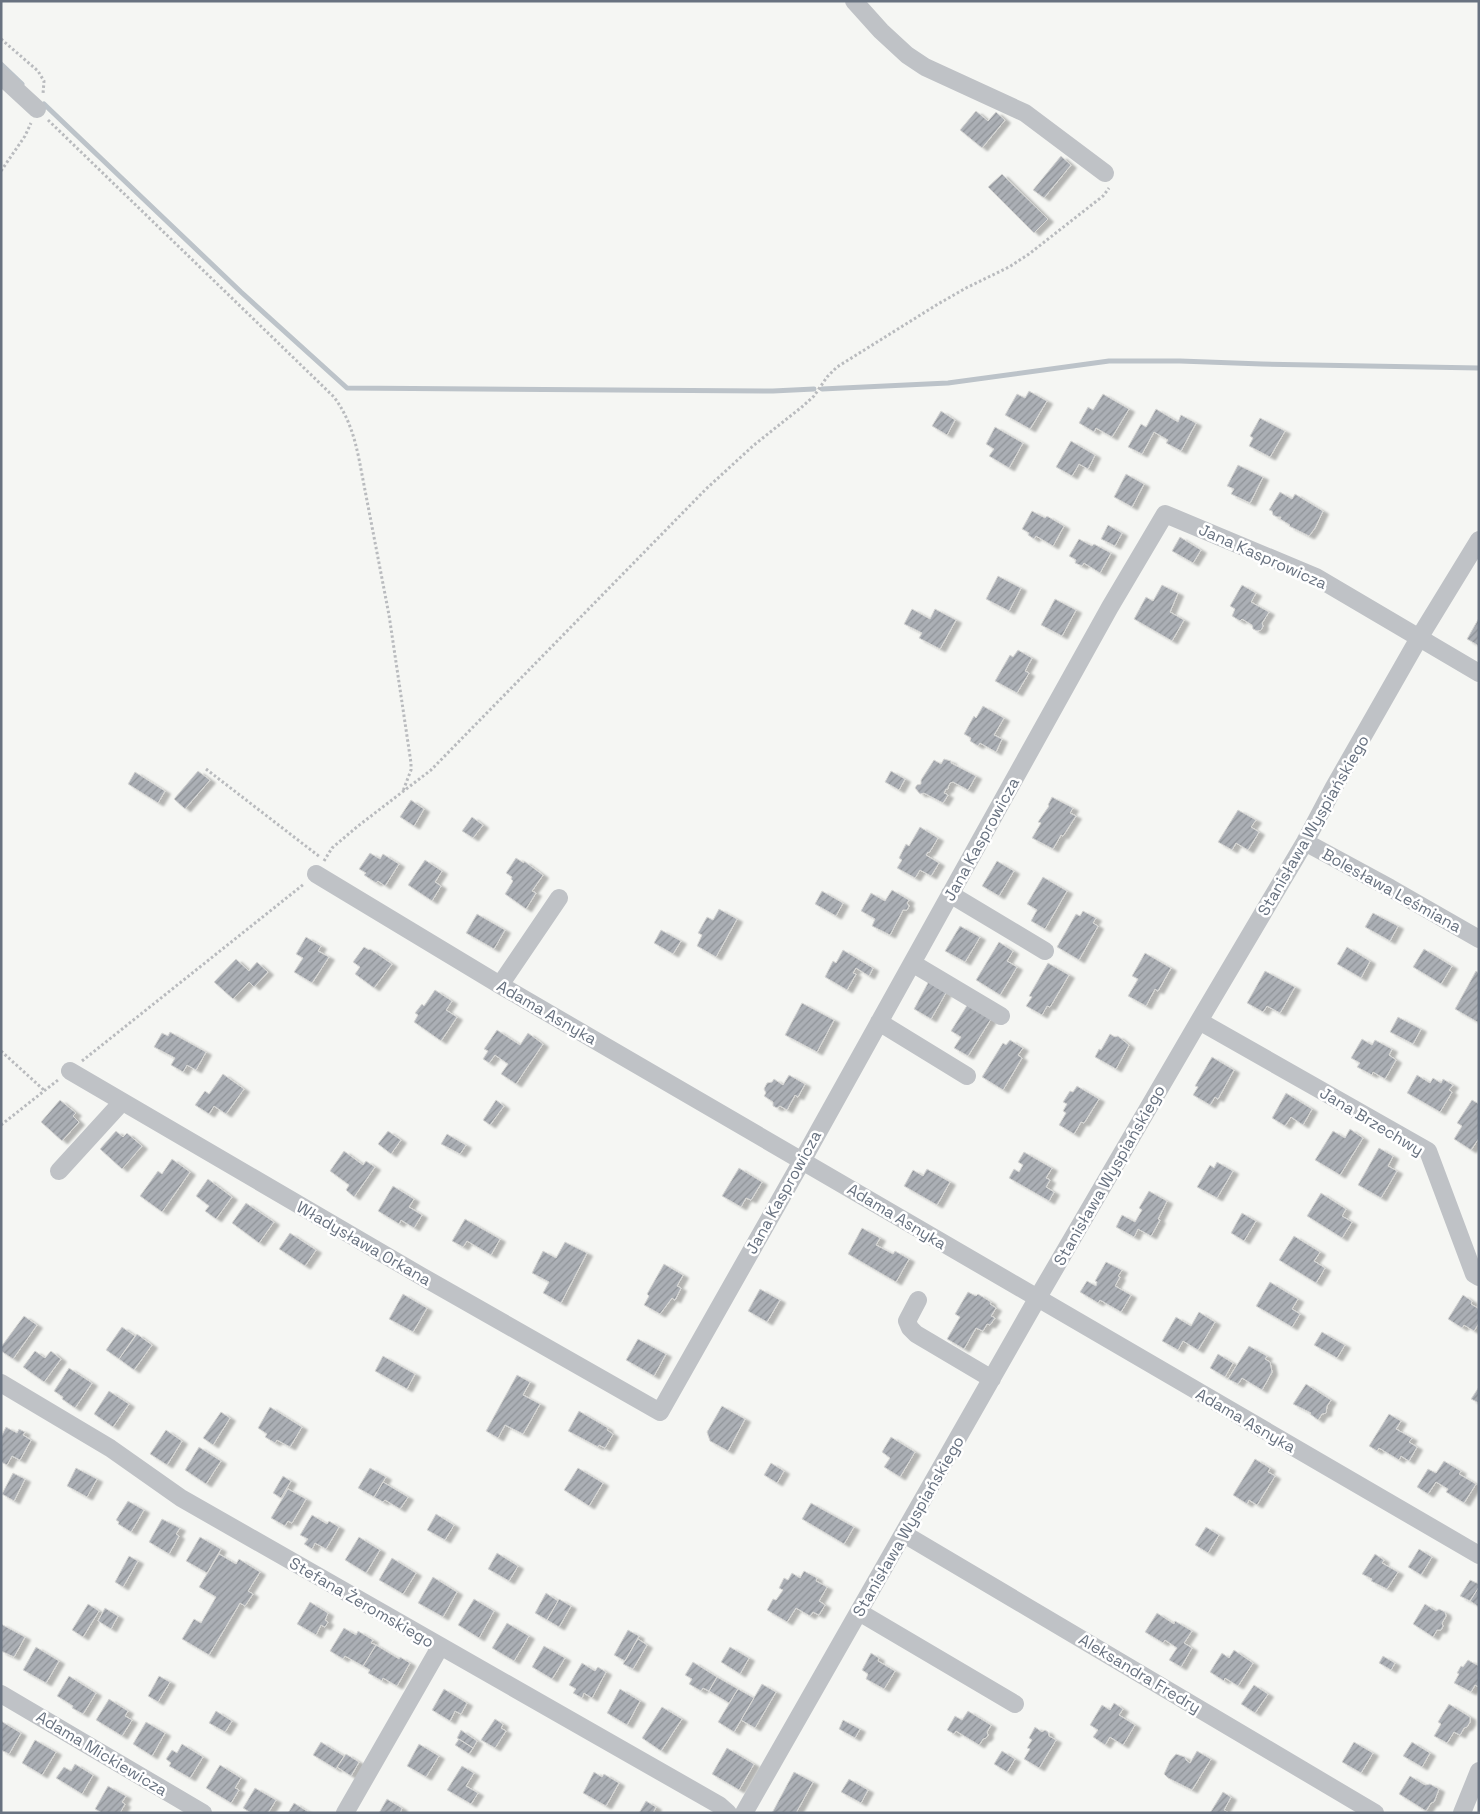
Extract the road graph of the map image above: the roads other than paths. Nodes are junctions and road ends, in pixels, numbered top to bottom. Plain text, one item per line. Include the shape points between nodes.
1 (854, 1) edge
2 (1, 76) edge
3 (37, 109) road end
4 (1105, 173) road end
5 (1479, 540) edge
6 (1419, 638) junction
7 (1479, 674) edge
8 (1306, 842) junction
9 (320, 868) road end
10 (950, 894) junction
11 (559, 898) dead end
12 (1479, 939) edge
13 (1045, 951) dead end
14 (912, 963) junction
15 (500, 985) junction
16 (1001, 1016) dead end
17 (1199, 1021) junction
18 (879, 1022) junction
19 (70, 1071) road end
20 (967, 1076) dead end
21 (122, 1102) junction
22 (802, 1161) junction
23 (58, 1171) dead end
24 (1479, 1277) edge
25 (1037, 1299) junction
26 (918, 1300) dead end
27 (992, 1379) junction
28 (1, 1383) edge
29 (660, 1412) joint
30 (904, 1534) junction
31 (1479, 1555) edge
32 (859, 1612) junction
33 (440, 1647) junction
34 (1, 1694) edge
35 (1015, 1704) dead end
36 (1479, 1771) edge
37 (203, 1813) edge
38 (345, 1813) edge
39 (728, 1813) edge
40 (744, 1813) edge
41 (1375, 1813) edge
42 (1462, 1813) edge

1 - 4 street via 907,55 925,67 1025,113
2 - 3 street
5 - 6 street, Stanisława Wyspiańskiego
6 - 7 street
6 - 8 street, Stanisława Wyspiańskiego
6 - 10 street, Jana Kasprowicza via 1316,578 1165,514 1110,606
8 - 12 street, Bolesława Leśmiana
8 - 17 street, Stanisława Wyspiańskiego
9 - 15 street, Adama Asnyka
10 - 13 street
10 - 14 street, Jana Kasprowicza
11 - 15 street
14 - 16 street
14 - 18 street, Jana Kasprowicza
15 - 22 street, Adama Asnyka
17 - 24 street, Jana Brzechwy via 1428,1151 1474,1274
17 - 25 street, Stanisława Wyspiańskiego
18 - 20 street
18 - 22 street, Jana Kasprowicza
19 - 21 street, Władysława Orkana
21 - 23 street
21 - 29 street, Władysława Orkana
22 - 25 street, Adama Asnyka
22 - 29 street, Jana Kasprowicza
25 - 27 street, Stanisława Wyspiańskiego
25 - 31 street, Adama Asnyka
26 - 27 street via 907,1321 910,1328
27 - 30 street, Stanisława Wyspiańskiego
28 - 33 street, Stefana Żeromskiego via 110,1448 181,1498
30 - 32 street, Stanisława Wyspiańskiego
30 - 41 street, Aleksandra Fredry
32 - 35 street
32 - 40 street, Stanisława Wyspiańskiego
33 - 38 street
33 - 39 street, Stefana Żeromskiego
34 - 37 street, Adama Mickiewicza
36 - 42 street

